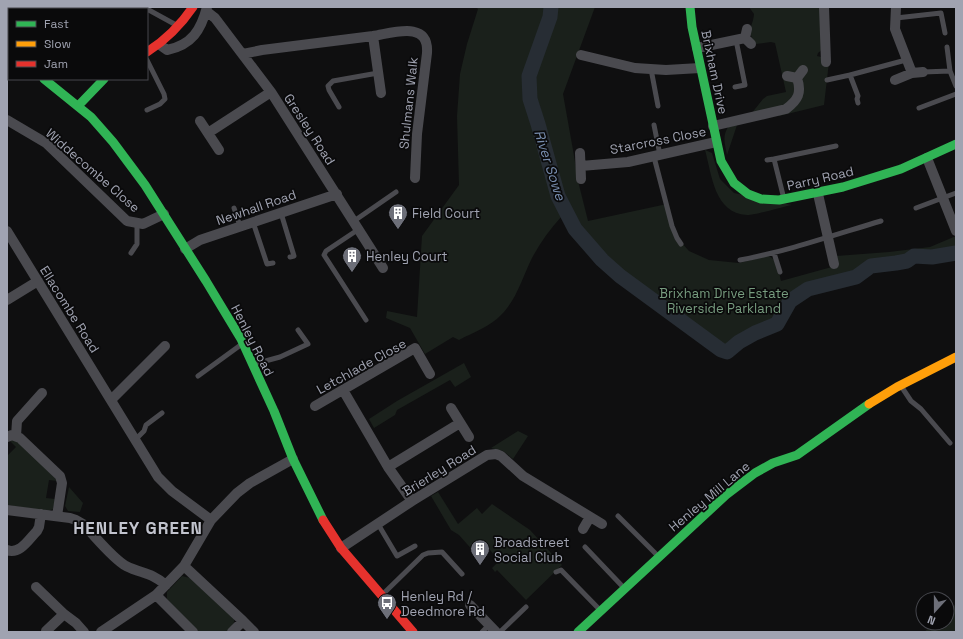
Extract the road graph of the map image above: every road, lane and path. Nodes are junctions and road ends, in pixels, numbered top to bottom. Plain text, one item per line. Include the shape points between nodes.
1 (193, 7) edge
2 (690, 7) edge
3 (824, 7) edge
4 (896, 7) edge
5 (206, 9) edge
6 (148, 10) edge
7 (941, 10) edge
8 (896, 18) junction
9 (179, 26) junction
10 (945, 33) dead end
11 (373, 36) junction
12 (745, 38) joint
13 (160, 45) junction
14 (947, 47) dead end
15 (697, 48) junction
16 (148, 51) edge
17 (243, 54) junction
18 (581, 55) dead end
19 (823, 57) dead end
20 (906, 60) junction
21 (148, 62) edge
22 (700, 68) junction
23 (651, 69) junction
24 (950, 71) junction
25 (924, 72) joint
26 (378, 73) junction
27 (912, 73) junction
28 (796, 75) dead end
29 (850, 75) junction
30 (45, 80) edge
31 (103, 80) edge
32 (828, 80) dead end
33 (895, 80) dead end
34 (956, 86) edge
35 (735, 87) dead end
36 (271, 92) junction
37 (381, 93) dead end
38 (956, 94) edge
39 (858, 103) dead end
40 (78, 106) junction
41 (658, 106) dead end
42 (339, 107) dead end
43 (919, 108) dead end
44 (147, 110) dead end
45 (7, 120) edge
46 (200, 121) dead end
47 (654, 125) dead end
48 (713, 126) junction
49 (208, 133) junction
50 (716, 142) junction
51 (956, 144) edge
52 (836, 146) dead end
53 (219, 150) dead end
54 (580, 153) dead end
55 (657, 156) junction
56 (927, 158) junction
57 (774, 159) junction
58 (767, 160) dead end
59 (581, 166) junction
60 (415, 178) dead end
61 (581, 179) dead end
62 (396, 192) dead end
63 (956, 193) edge
64 (337, 194) junction
65 (818, 194) junction
66 (943, 198) junction
67 (784, 200) junction
68 (234, 208) dead end
69 (916, 208) dead end
70 (281, 213) junction
71 (164, 214) junction
72 (881, 221) dead end
73 (253, 222) junction
74 (137, 223) junction
75 (356, 225) junction
76 (240, 226) junction
77 (955, 226) edge
78 (7, 230) edge
79 (828, 238) junction
80 (681, 244) dead end
81 (185, 249) junction
82 (131, 253) dead end
83 (774, 253) junction
84 (290, 257) dead end
85 (740, 260) dead end
86 (829, 262) dead end
87 (273, 263) dead end
88 (383, 268) dead end
89 (780, 272) dead end
90 (38, 281) junction
91 (7, 300) edge
92 (366, 320) dead end
93 (298, 330) dead end
94 (243, 344) junction
95 (165, 346) dead end
96 (956, 357) edge
97 (253, 365) junction
98 (430, 374) dead end
99 (198, 376) dead end
100 (900, 385) junction
101 (343, 390) junction
102 (42, 393) dead end
103 (111, 400) junction
104 (315, 406) dead end
105 (451, 408) dead end
106 (162, 413) dead end
107 (460, 423) junction
108 (11, 436) edge
109 (469, 436) dead end
110 (135, 440) junction
111 (950, 443) dead end
112 (293, 459) junction
113 (388, 467) junction
114 (412, 501) junction
115 (7, 510) edge
116 (41, 514) junction
117 (57, 516) junction
118 (618, 516) dead end
119 (590, 517) junction
120 (211, 520) junction
121 (378, 524) junction
122 (602, 524) dead end
123 (583, 529) dead end
124 (415, 546) dead end
125 (585, 547) dead end
126 (341, 548) junction
127 (7, 550) edge
128 (659, 557) junction
129 (184, 566) junction
130 (556, 572) dead end
131 (462, 574) dead end
132 (166, 585) junction
133 (36, 587) dead end
134 (625, 588) junction
135 (381, 595) junction
136 (156, 596) junction
137 (470, 605) dead end
138 (526, 607) dead end
139 (601, 611) junction
140 (64, 614) junction
141 (244, 622) junction
142 (489, 630) edge
143 (46, 631) edge
144 (84, 632) edge
145 (101, 632) edge
146 (193, 632) edge
147 (232, 632) edge
148 (254, 632) edge
149 (413, 632) edge
150 (500, 632) edge
151 (578, 632) edge

1 - 9 street
2 - 15 street, Brixham Drive
3 - 19 street
4 - 8 street
5 - 13 street via 197,33 192,38 172,49 167,50
5 - 17 street, Gresley Road
6 - 9 lane
7 - 8 lane
7 - 10 lane
8 - 20 street via 895,29
9 - 13 street
11 - 17 street
11 - 26 street
11 - 60 street, Shulmans Walk via 411,30 424,37 427,48 417,134
12 - 15 street
12 - 35 lane via 745,85
13 - 16 street
14 - 24 lane
15 - 22 street, Brixham Drive
17 - 36 street, Gresley Road
18 - 23 street via 635,68
20 - 27 street
20 - 29 lane
21 - 44 lane via 165,99
22 - 23 street
22 - 48 street, Brixham Drive
23 - 41 lane
24 - 25 lane
24 - 34 lane
25 - 27 street
26 - 37 street
26 - 42 lane via 333,81 328,86
27 - 33 street
28 - 48 street via 799,85 798,96 786,109
29 - 32 lane
29 - 39 lane
30 - 40 street, Henley Road
31 - 40 street
36 - 49 street
36 - 64 street, Gresley Road
38 - 43 lane
40 - 71 street, Henley Road via 113,142
45 - 74 street, Widdecombe Close via 46,143 127,221
46 - 49 street
47 - 55 lane
48 - 50 street, Brixham Drive
49 - 53 street
50 - 55 street, Starcross Close
50 - 67 street, Parry Road via 726,175 734,184 756,197
51 - 56 street, Parry Road
52 - 57 lane
54 - 59 street
55 - 59 street, Starcross Close via 628,162
55 - 80 lane via 672,226
56 - 65 street, Parry Road via 872,179
56 - 66 street
57 - 58 lane
57 - 67 lane
59 - 61 street
62 - 75 lane
63 - 66 lane
64 - 70 street, Newhall Road
64 - 75 street, Gresley Road
65 - 67 street, Parry Road
65 - 79 street
66 - 69 lane
66 - 77 street
68 - 76 lane
70 - 73 street, Newhall Road
70 - 84 lane via 294,256
71 - 74 street, Widdecombe Close via 143,224
71 - 81 street, Henley Road
72 - 79 lane
73 - 76 street, Newhall Road
73 - 87 lane via 267,264
74 - 82 lane via 137,244
75 - 88 street, Gresley Road
75 - 92 lane via 324,255
76 - 81 street, Newhall Road via 200,240
78 - 90 street, Ellacombe Road
79 - 83 lane
79 - 86 street
81 - 94 street, Henley Road
83 - 85 lane
83 - 89 lane
90 - 91 street
90 - 103 street, Ellacombe Road
93 - 97 lane via 308,344 280,357
94 - 97 street, Henley Road
94 - 99 lane
95 - 103 street
96 - 100 street, Henley Mill Lane
97 - 112 street, Henley Road
98 - 101 street, Letchlade Close via 415,348
100 - 111 lane via 911,401 922,408
100 - 128 street, Henley Mill Lane via 862,408 796,455 755,473 726,495
101 - 104 street, Letchlade Close
101 - 113 street
102 - 108 street via 17,421
103 - 110 street, Ellacombe Road
105 - 107 street
106 - 110 lane via 146,425
107 - 109 street
107 - 113 street
108 - 117 street via 20,438 62,479
110 - 120 street, Ellacombe Road via 165,485
112 - 120 street via 250,483 226,503
112 - 126 street, Henley Road via 326,526
113 - 114 street
114 - 119 street, Brierley Road via 487,455 496,454 523,476
114 - 121 street, Brierley Road
115 - 116 street
116 - 117 street
116 - 127 street via 37,531 17,551
117 - 132 street via 76,520 120,561 153,575
118 - 128 lane
119 - 122 street, Brierley Road
119 - 123 street
120 - 129 street
121 - 124 lane via 397,556
121 - 126 street, Brierley Road
125 - 134 lane
126 - 135 street, Henley Road
128 - 134 street, Henley Mill Lane
129 - 132 street
129 - 141 street
130 - 139 lane via 562,570
131 - 135 lane via 442,552 428,553
132 - 136 street
133 - 140 street
134 - 139 street, Henley Mill Lane
135 - 149 street, Henley Road
136 - 145 street
136 - 146 street
137 - 142 street
138 - 150 lane
139 - 151 street, Henley Mill Lane
140 - 143 street
140 - 144 street
141 - 147 street
141 - 148 street

